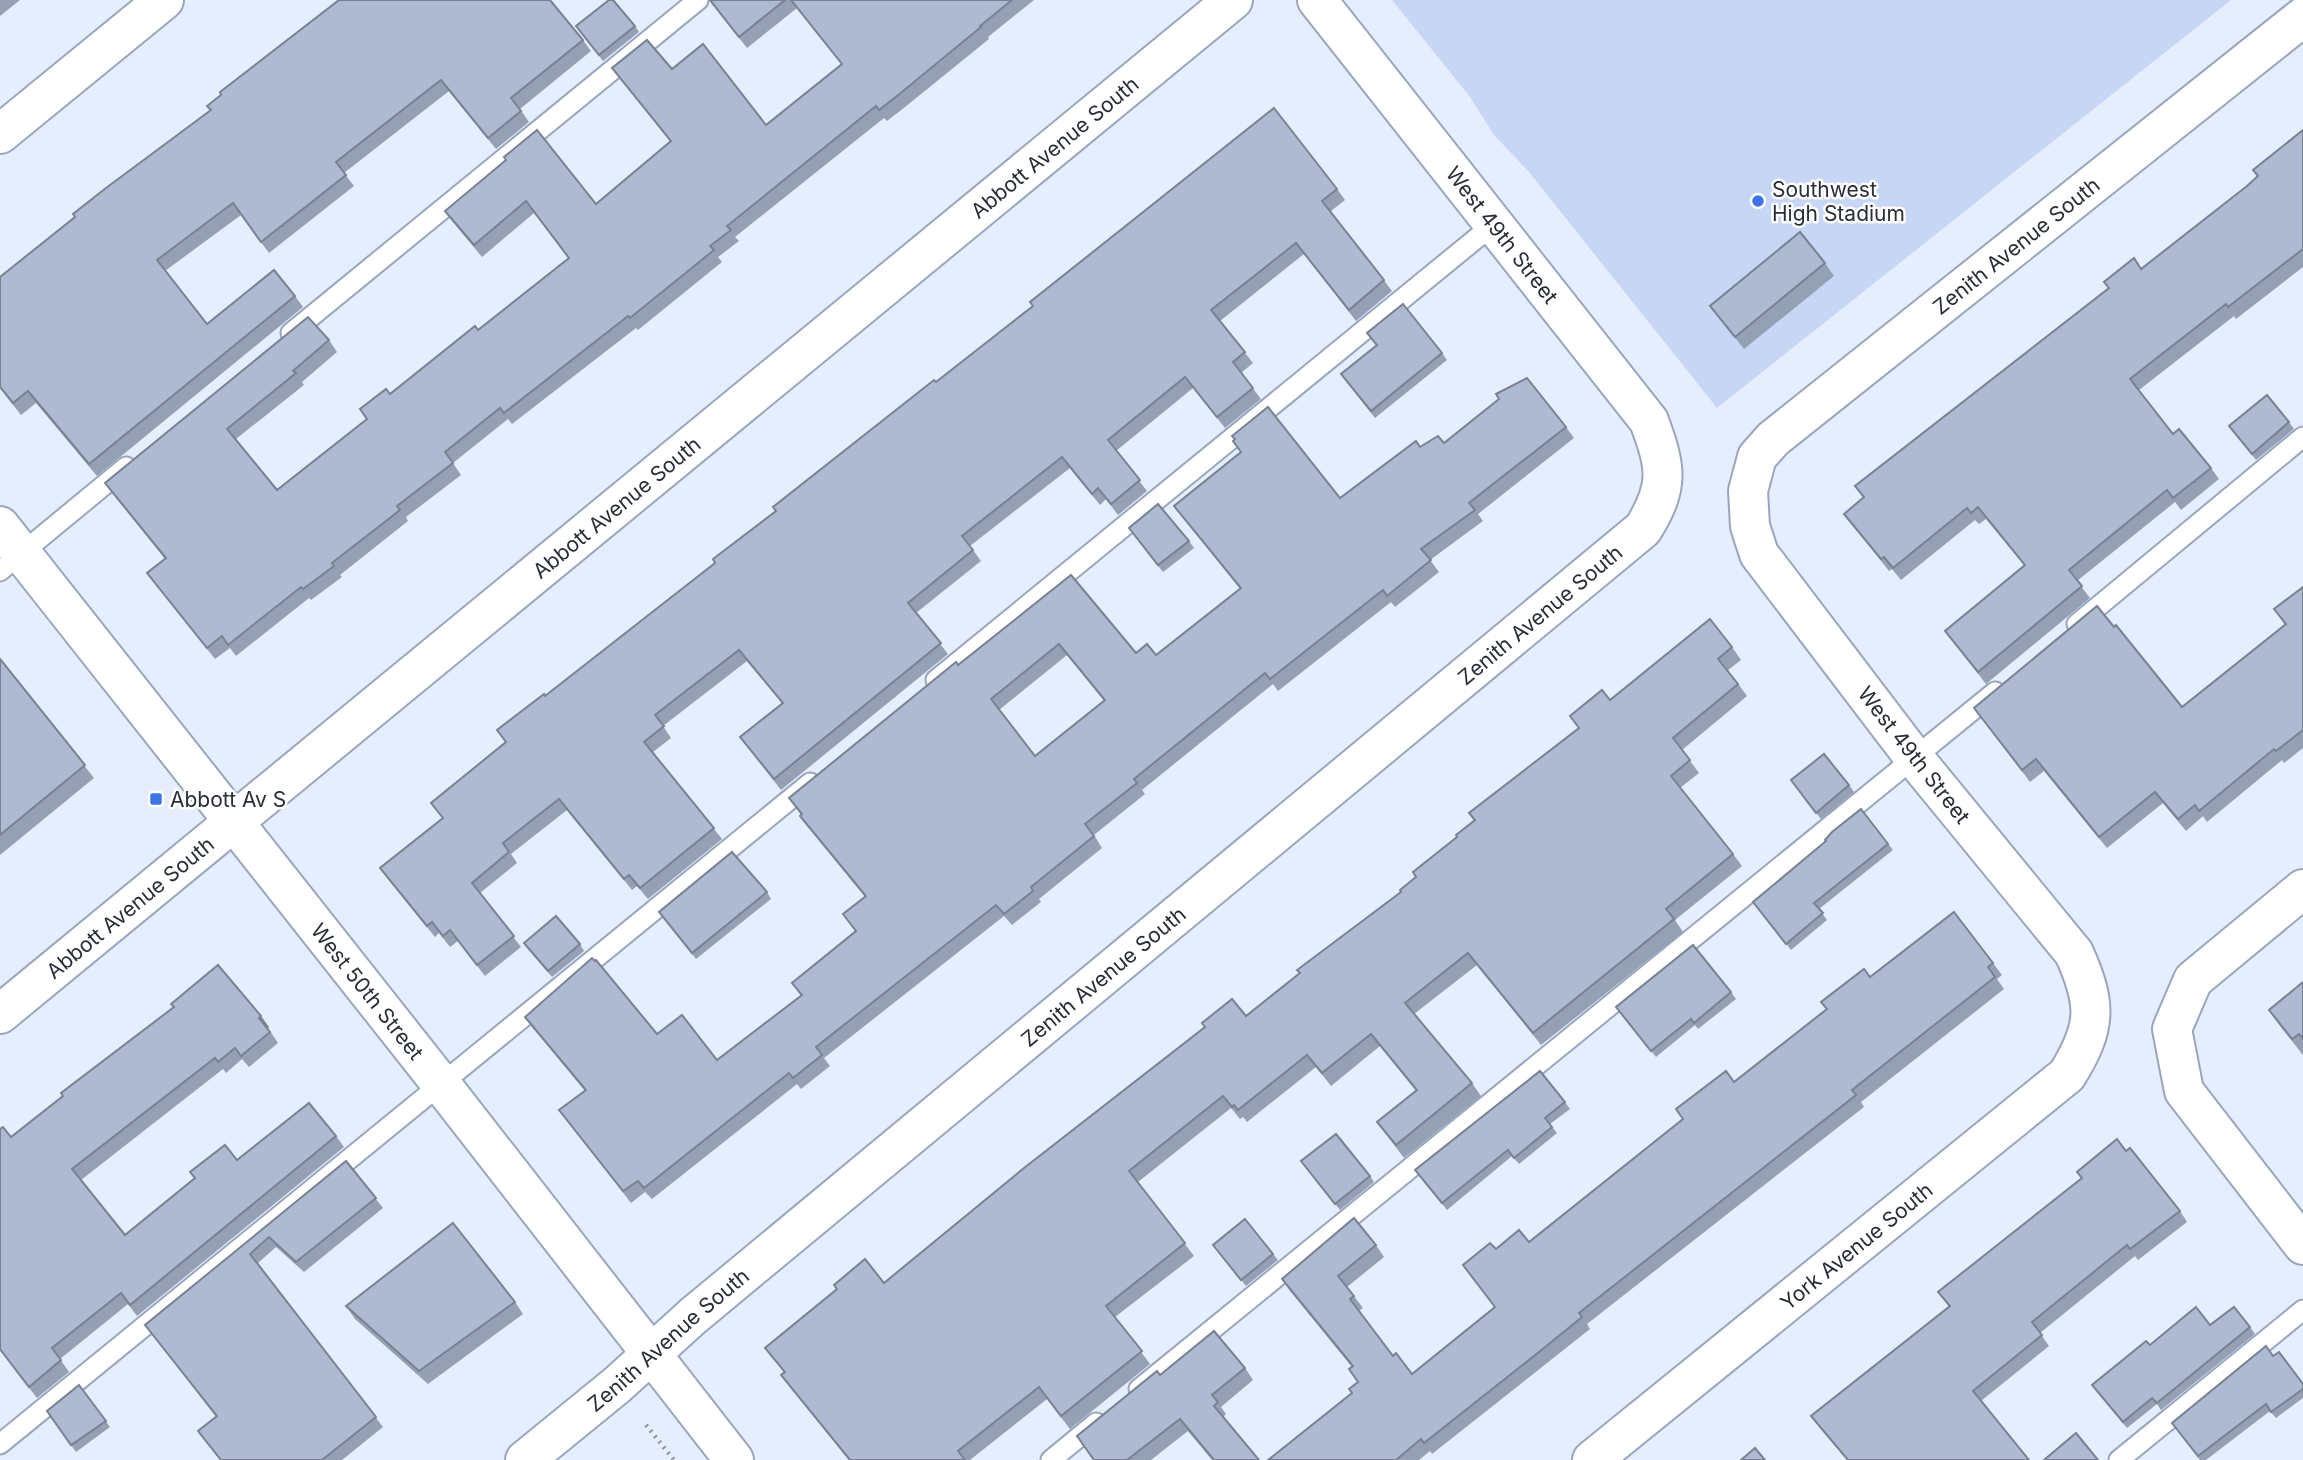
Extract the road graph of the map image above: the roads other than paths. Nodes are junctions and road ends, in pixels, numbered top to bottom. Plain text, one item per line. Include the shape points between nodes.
1 (164, 0) edge
2 (698, 0) edge
3 (1233, 0) edge
4 (1317, 0) edge
5 (2303, 17) edge
6 (0, 134) edge
7 (1494, 225) junction
8 (278, 343) edge
9 (2303, 437) edge
10 (138, 458) edge
11 (1664, 480) joint
12 (1748, 491) joint
13 (7, 550) edge
14 (2068, 632) edge
15 (2014, 676) edge
16 (916, 696) edge
17 (1915, 759) junction
18 (829, 767) edge
19 (233, 822) junction
20 (2303, 889) edge
21 (0, 1013) edge
22 (2092, 1014) joint
23 (441, 1084) junction
24 (2303, 1245) edge
25 (2303, 1310) edge
26 (651, 1355) junction
27 (0, 1444) edge
28 (525, 1460) edge
29 (734, 1460) edge
30 (1051, 1460) edge
31 (1592, 1460) edge
32 (2119, 1460) edge

1 - 6 street
2 - 8 lane
3 - 19 street, Abbott Avenue South
4 - 7 street, West 49th Street
5 - 12 street, Zenith Avenue South via 1773,439 1757,457
7 - 11 street, West 49th Street via 1649,421
7 - 16 lane
9 - 14 lane
10 - 13 lane
11 - 26 street, Zenith Avenue South via 1655,510 1643,529 692,1316
12 - 17 street, West 49th Street via 1750,526 1759,554
13 - 19 street, West 50th Street
15 - 17 lane
17 - 22 street, West 49th Street via 2074,953 2087,982
17 - 30 lane
18 - 23 lane
19 - 21 street, Abbott Avenue South
19 - 23 street, West 50th Street
20 - 24 street via 2193,980 2172,1029 2184,1091
22 - 31 street, York Avenue South via 2084,1048 2067,1075
23 - 26 street, West 50th Street
23 - 27 lane
25 - 32 lane
26 - 28 street, Zenith Avenue South
26 - 29 street, West 50th Street

